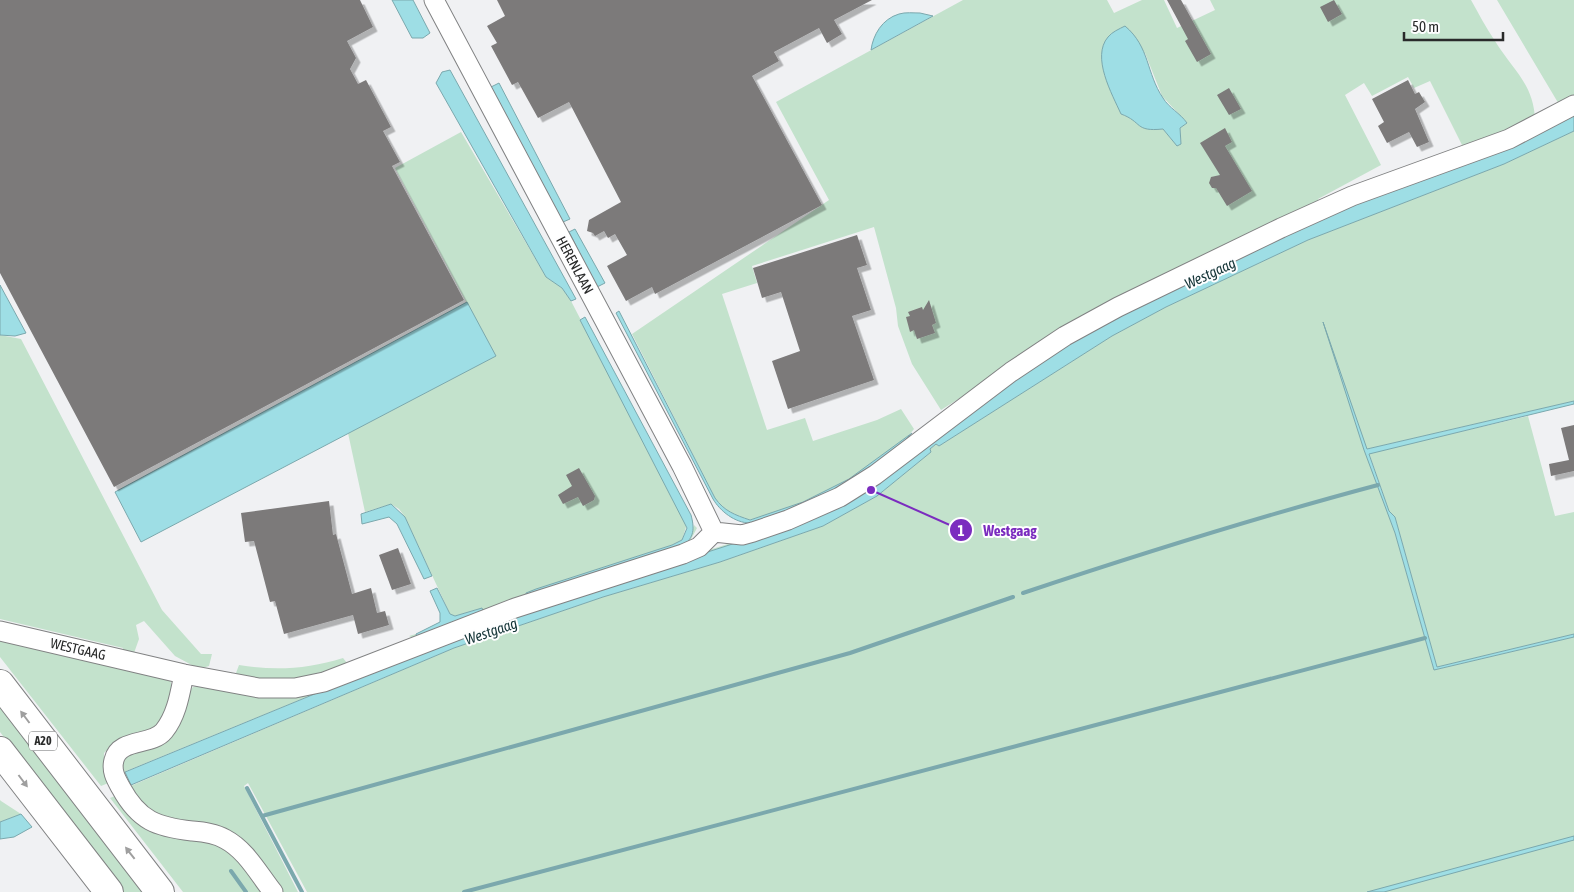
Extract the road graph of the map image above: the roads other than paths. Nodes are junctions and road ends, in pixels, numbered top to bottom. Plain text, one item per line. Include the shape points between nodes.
1 (434, 0) edge
2 (1574, 105) edge
3 (714, 532) junction
4 (0, 631) edge
5 (184, 674) junction
6 (0, 684) edge
7 (0, 751) edge
8 (109, 892) edge
9 (160, 892) edge
10 (273, 892) edge

1 - 3 street, HERENLAAN
2 - 3 street via 1509,139 1325,208 1118,307 1065,336 1011,372 875,475 840,497 753,532 742,535
3 - 5 street, WESTGAAG via 699,546 682,554 515,608 324,682 295,688 260,688
4 - 5 street, WESTGAAG
5 - 10 street via 173,716 163,732 154,739 119,751 114,759 114,775 127,799 155,825 223,838 239,848
9 -> 6 highway, A20
7 -> 8 highway

